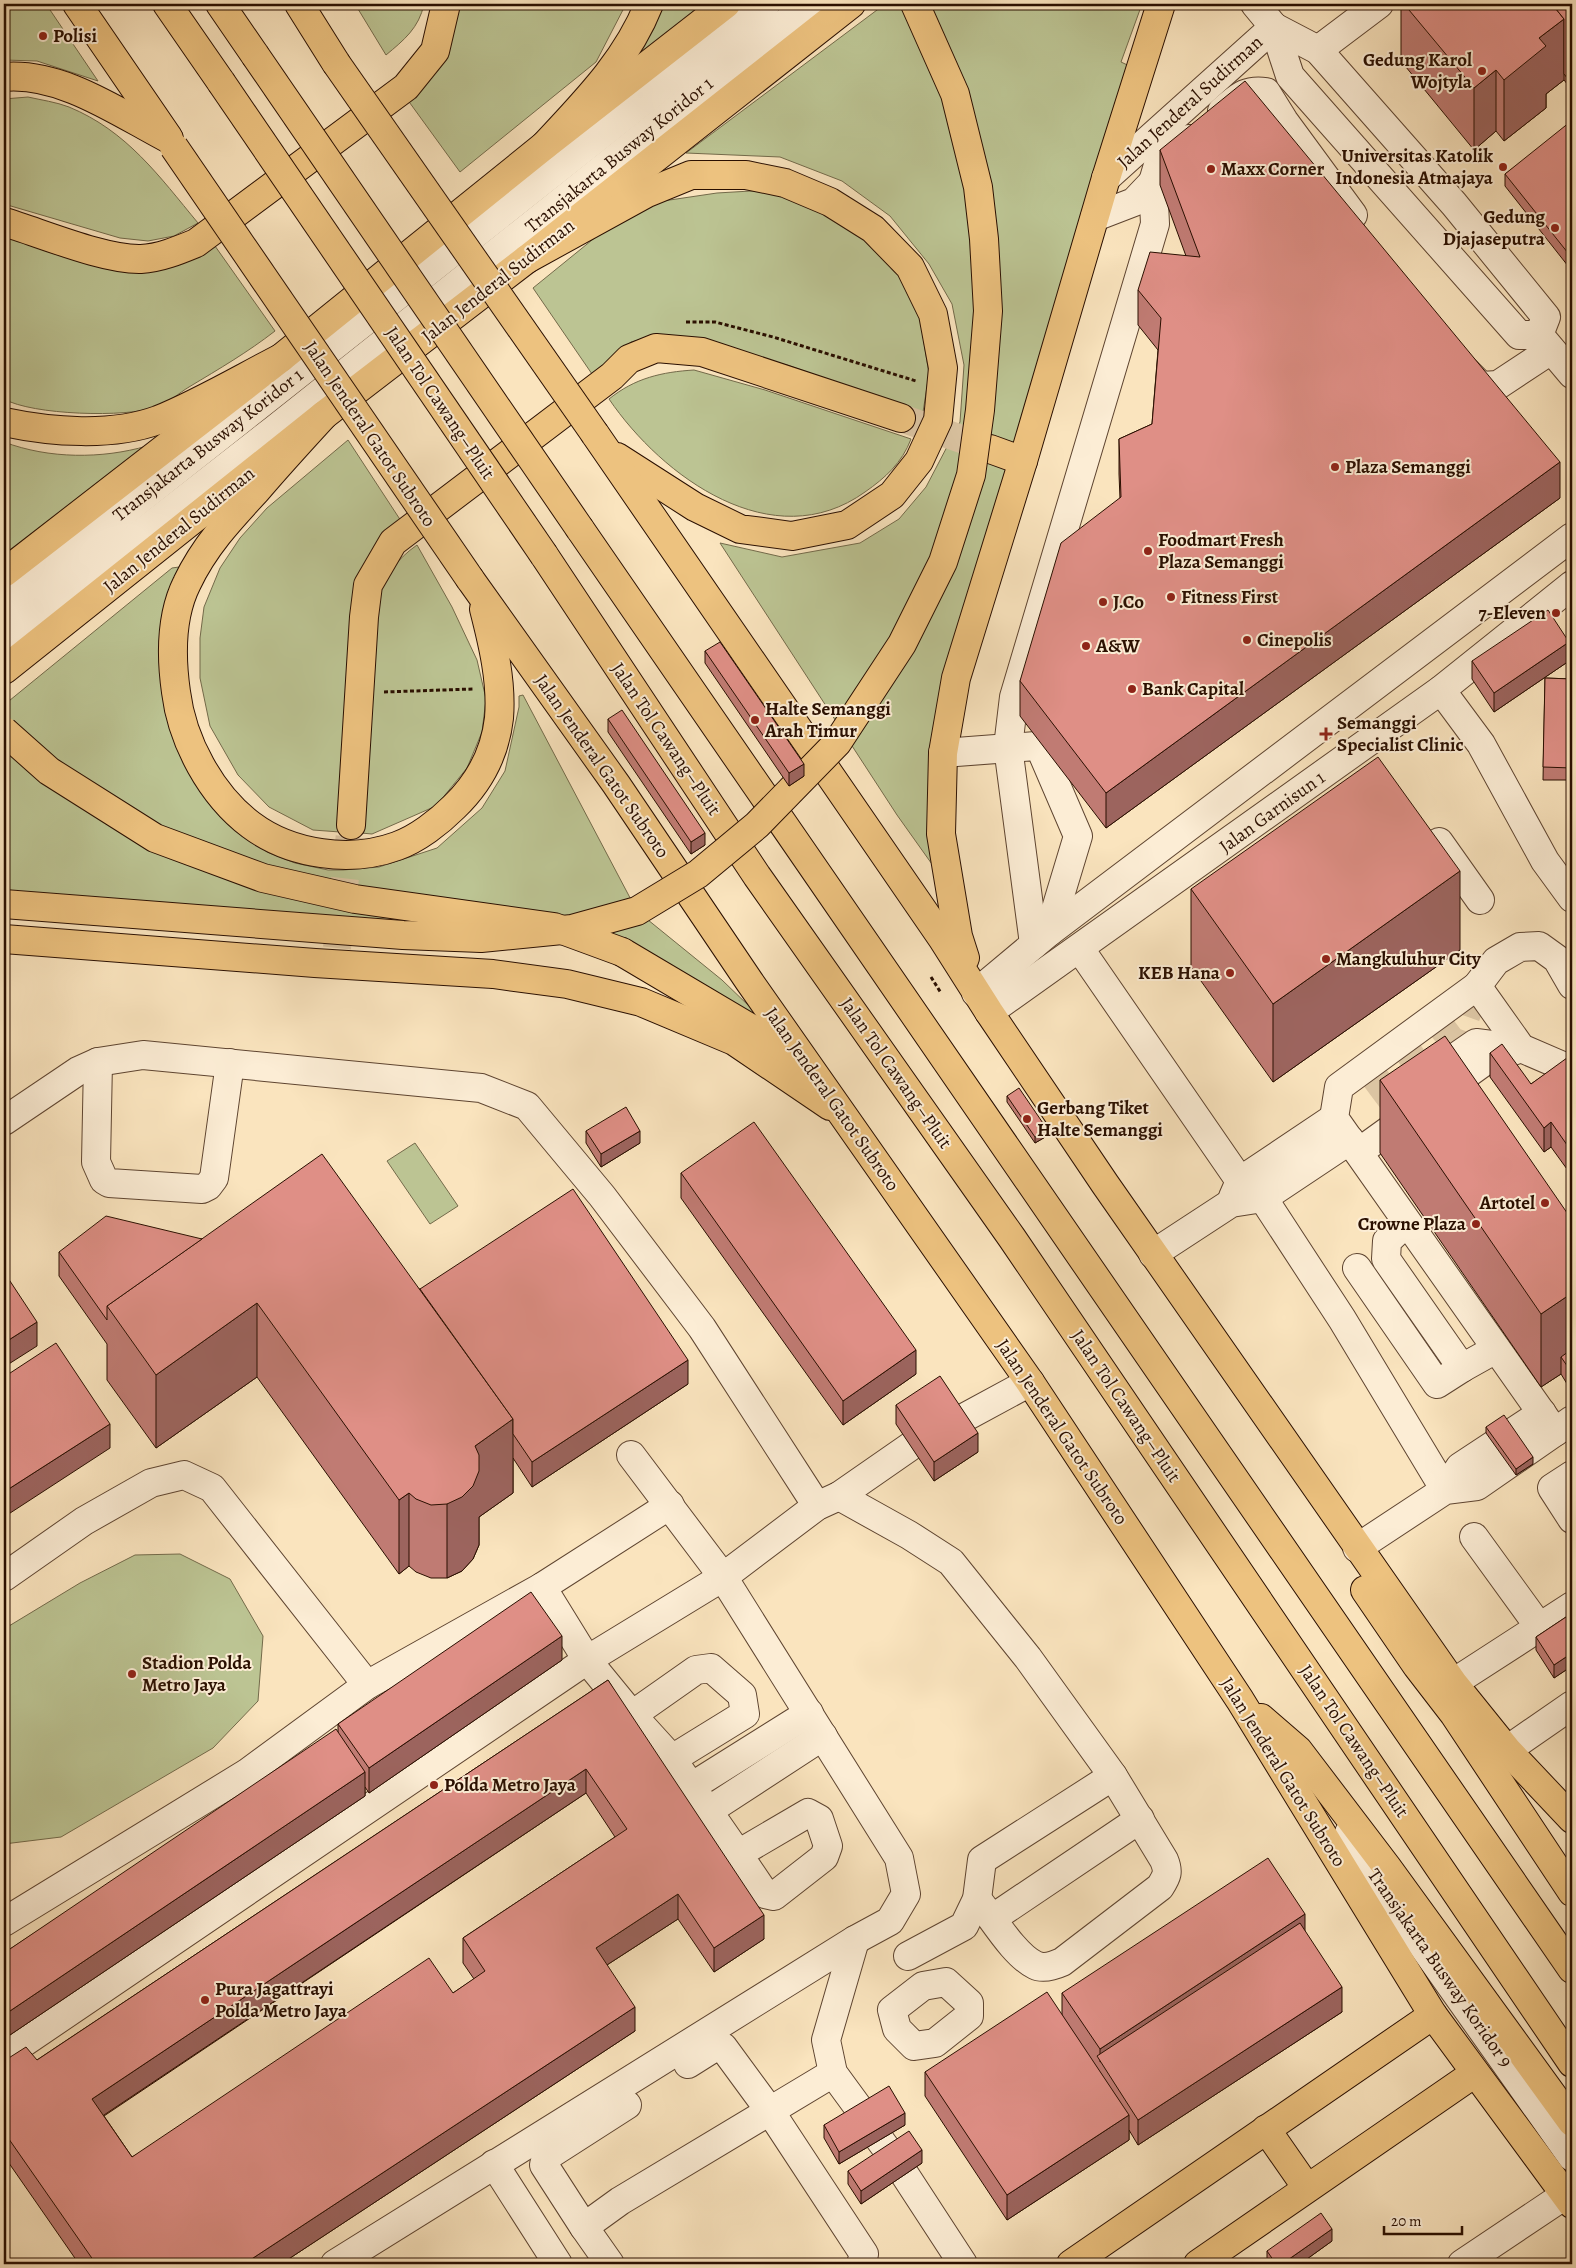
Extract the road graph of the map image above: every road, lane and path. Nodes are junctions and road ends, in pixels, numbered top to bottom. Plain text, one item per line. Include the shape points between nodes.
1 (78, 4) edge
2 (168, 4) edge
3 (220, 4) edge
4 (299, 4) edge
5 (317, 4) edge
6 (446, 4) edge
7 (649, 4) edge
8 (726, 4) edge
9 (766, 4) edge
10 (809, 4) edge
11 (851, 4) edge
12 (914, 4) edge
13 (1161, 4) edge
14 (1255, 4) edge
15 (1379, 4) edge
16 (1274, 28) junction
17 (1318, 50) junction
18 (332, 55) junction
19 (4, 76) edge
20 (172, 143) junction
21 (544, 146) junction
22 (1106, 178) junction
23 (1153, 182) junction
24 (1095, 217) junction
25 (4, 222) edge
26 (1367, 233) edge
27 (527, 259) junction
28 (1545, 342) junction
29 (1452, 352) edge
30 (282, 358) junction
31 (1572, 374) edge
32 (324, 415) junction
33 (901, 418) tunnel mouth
34 (4, 422) edge
35 (600, 442) junction
36 (990, 449) tunnel mouth
37 (1023, 461) junction
38 (1572, 537) edge
39 (4, 573) edge
40 (474, 585) junction
41 (1572, 585) edge
42 (4, 607) edge
43 (4, 640) edge
44 (4, 670) edge
45 (498, 688) junction
46 (1441, 690) junction
47 (361, 692) junction
48 (4, 731) edge
49 (1008, 747) junction
50 (943, 753) junction
51 (1424, 822) edge
52 (351, 825) tunnel mouth
53 (1572, 898) edge
54 (1480, 900) dead end
55 (4, 904) edge
56 (1042, 938) junction
57 (4, 939) edge
58 (337, 948) dead end
59 (1080, 949) junction
60 (315, 963) junction
61 (931, 977) dead end
62 (1572, 985) edge
63 (1477, 986) junction
64 (940, 992) dead end
65 (988, 1011) junction
66 (1522, 1048) junction
67 (806, 1061) junction
68 (98, 1062) junction
69 (230, 1063) junction
70 (1572, 1070) edge
71 (1382, 1109) dead end
72 (843, 1115) junction
73 (1334, 1118) junction
74 (4, 1120) edge
75 (1354, 1146) junction
76 (590, 1182) junction
77 (1235, 1192) junction
78 (566, 1198) edge
79 (1262, 1198) junction
80 (1406, 1223) junction
81 (1153, 1254) junction
82 (1363, 1265) dead end
83 (1496, 1349) junction
84 (1456, 1373) junction
85 (1030, 1382) junction
86 (958, 1421) edge
87 (1556, 1422) edge
88 (911, 1446) edge
89 (631, 1455) dead end
90 (1572, 1475) edge
91 (1445, 1490) junction
92 (828, 1501) junction
93 (670, 1505) junction
94 (1572, 1519) edge
95 (1474, 1537) dead end
96 (1357, 1548) junction
97 (4, 1577) edge
98 (723, 1577) junction
99 (542, 1587) junction
100 (1572, 1606) edge
101 (1540, 1628) junction
102 (587, 1660) junction
103 (1453, 1684) junction
104 (367, 1685) junction
105 (1240, 1700) junction
106 (1572, 1705) edge
107 (809, 1713) junction
108 (632, 1716) junction
109 (823, 1736) junction
110 (1298, 1750) junction
111 (1507, 1750) junction
112 (672, 1759) junction
113 (1113, 1776) junction
114 (691, 1787) junction
115 (708, 1811) junction
116 (1572, 1819) edge
117 (1140, 1820) junction
118 (738, 1854) dead end
119 (1572, 1892) edge
120 (985, 1908) junction
121 (890, 1921) junction
122 (4, 1922) edge
123 (855, 1940) junction
124 (908, 1956) junction
125 (1572, 1969) edge
126 (923, 1986) dead end
127 (1433, 2015) junction
128 (4, 2056) edge
129 (1572, 2063) edge
130 (833, 2073) junction
131 (1474, 2073) junction
132 (770, 2111) junction
133 (863, 2114) edge
134 (1572, 2122) edge
135 (1266, 2129) junction
136 (892, 2157) edge
137 (1572, 2157) edge
138 (494, 2164) junction
139 (1307, 2188) junction
140 (1569, 2199) edge
141 (584, 2227) junction
142 (335, 2264) edge
143 (558, 2264) edge
144 (610, 2264) edge
145 (861, 2264) edge
146 (963, 2264) edge
147 (1071, 2264) edge
148 (1198, 2264) edge
149 (1462, 2264) edge

1 - 20 main road, Jalan Jenderal Gatot Subroto
2 - 129 main road, Jalan Tol Cawang–Pluit, bridge via 544,555 758,876 1012,1238
3 - 125 main road, bridge
4 - 18 main road
5 - 18 main road
6 - 25 main road via 435,51 406,87 196,243 141,259 108,255
7 - 21 main road via 639,28 606,78
8 - 21 main road
9 - 42 street, Transjakarta Busway Koridor 1
10 - 43 street, Transjakarta Busway Koridor 1
11 - 27 main road, Jalan Jenderal Sudirman
12 - 55 main road, bridge via 955,94 978,187 988,311 971,476 944,562 902,644 837,743 758,825 698,874 637,911 572,929 482,938 403,935
13 - 22 main road
14 - 16 street, Jalan Jenderal Sudirman
15 - 17 street
16 - 17 street, Jalan Jenderal Sudirman
16 - 22 street, Jalan Jenderal Sudirman
16 - 28 street, Jalan Jenderal Sudirman via 1290,76 1519,335
17 - 28 street, Jalan Jenderal Sudirman via 1454,204 1535,302 1546,317
18 - 35 main road, bridge
19 - 20 main road via 24,75 72,89
20 - 40 main road, Jalan Jenderal Gatot Subroto, bridge
21 - 30 main road
22 - 24 main road
23 - 24 street via 1134,202
23 - 26 street via 1158,165 1244,93 1254,90 1266,92
23 - 49 street via 1155,224 1014,697
24 - 37 main road
27 - 32 main road, Jalan Jenderal Sudirman
27 - 35 main road via 647,193 690,175 746,175 785,183 830,202 873,229 910,267 933,314 943,368 938,420 919,461 892,495 847,525 792,536 740,529 695,507
28 - 29 street via 1498,385 1476,389
28 - 31 street
30 - 34 main road via 157,420 104,431 42,430
30 - 39 main road
32 - 44 main road, Jalan Jenderal Sudirman
32 - 45 main road via 211,540 186,585 174,627 172,665 178,710 190,747 217,790 251,825 285,844 323,853 358,855 398,846 441,820 473,788 492,751 498,719
33 - 47 main road via 702,352 656,348 629,359 612,376 393,542 368,585
35 - 65 main road via 942,938
36 - 37 main road
37 - 50 main road via 956,678
38 - 56 street
40 - 45 main road via 492,640
40 - 67 main road, Jalan Jenderal Gatot Subroto via 616,784
41 - 46 street, Jalan Garnisun 1
45 - 47 path
46 - 53 street via 1481,744 1544,861
46 - 59 street, Jalan Garnisun 1 via 1373,751
47 - 52 main road
48 - 67 main road, bridge via 48,771 155,838 263,878 355,899 554,927 622,952
49 - 50 street
49 - 56 street
49 - 56 street via 1039,746 1077,830 1076,846
50 - 65 main road via 941,834 958,936
51 - 54 street
56 - 65 street
57 - 60 main road
58 - 60 main road via 332,957
59 - 65 street, Jalan Garnisun 1
59 - 77 street
60 - 72 main road via 494,974 567,984 641,1002 734,1041
61 - 64 path
62 - 63 street via 1557,959 1538,946 1520,947 1496,961
63 - 66 street
63 - 73 street via 1339,1087
65 - 81 main road
65 - 119 main road via 1077,1171 1417,1666 1454,1714
66 - 70 street
66 - 71 street via 1476,1043
66 - 75 street via 1485,1061
67 - 72 main road, Jalan Jenderal Gatot Subroto
68 - 69 street via 143,1055
68 - 69 street via 96,1162 104,1180 202,1190 214,1178
68 - 74 street via 78,1070
69 - 76 street via 481,1088 527,1106
72 - 85 main road, Jalan Jenderal Gatot Subroto
73 - 75 street
73 - 77 street
75 - 79 street
75 - 80 street
76 - 78 street
76 - 92 street
77 - 79 street
77 - 81 street
79 - 91 street via 1342,1319
80 - 83 street
80 - 84 street via 1387,1242 1386,1259
81 - 96 main road
82 - 84 street via 1437,1384
83 - 84 street
83 - 87 street
85 - 86 street
85 - 105 main road, Jalan Jenderal Gatot Subroto
87 - 91 street via 1477,1486
88 - 92 street
89 - 93 street
90 - 94 street via 1552,1488
91 - 96 street
92 - 98 street
92 - 113 street via 909,1535 951,1562 1028,1658
93 - 98 street
93 - 99 street
95 - 101 street
96 - 103 main road
97 - 104 street via 84,1521 151,1483 184,1475 212,1488
98 - 102 street
98 - 107 street
99 - 102 street
99 - 104 street via 417,1671
100 - 101 street
101 - 103 street
102 - 108 street
102 - 128 street via 461,1738
103 - 111 main road
104 - 122 street via 247,1772
105 - 110 main road
105 - 127 main road, Jalan Jenderal Gatot Subroto
106 - 111 street
107 - 109 street
107 - 114 street
108 - 112 street
108 - 112 street via 696,1670 711,1668 742,1695 745,1714
109 - 115 street
109 - 121 street via 899,1858 906,1894
110 - 134 main road
110 - 137 street, Transjakarta Busway Koridor 9 via 1386,1894
111 - 116 main road
112 - 114 street
113 - 117 street
113 - 120 street via 982,1860
114 - 115 street
115 - 118 street
117 - 120 street
117 - 120 street via 1164,1860 1167,1877 1160,1887 1062,1962 1044,1967 1034,1965 1018,1951
120 - 124 street via 964,1926
121 - 123 street
121 - 124 street
123 - 130 street via 826,2040
123 - 138 street
124 - 126 street
127 - 131 main road, Jalan Jenderal Gatot Subroto
127 - 135 main road
130 - 132 street
130 - 133 street
131 - 139 main road
131 - 140 main road, Jalan Jenderal Gatot Subroto
132 - 141 street via 620,2201
132 - 141 street via 723,2048 715,2048 702,2055 546,2158 544,2165
132 - 145 street via 864,2254
135 - 139 main road
135 - 147 main road
136 - 146 street
138 - 142 street
138 - 143 street
139 - 148 main road
140 - 149 street
141 - 144 street

